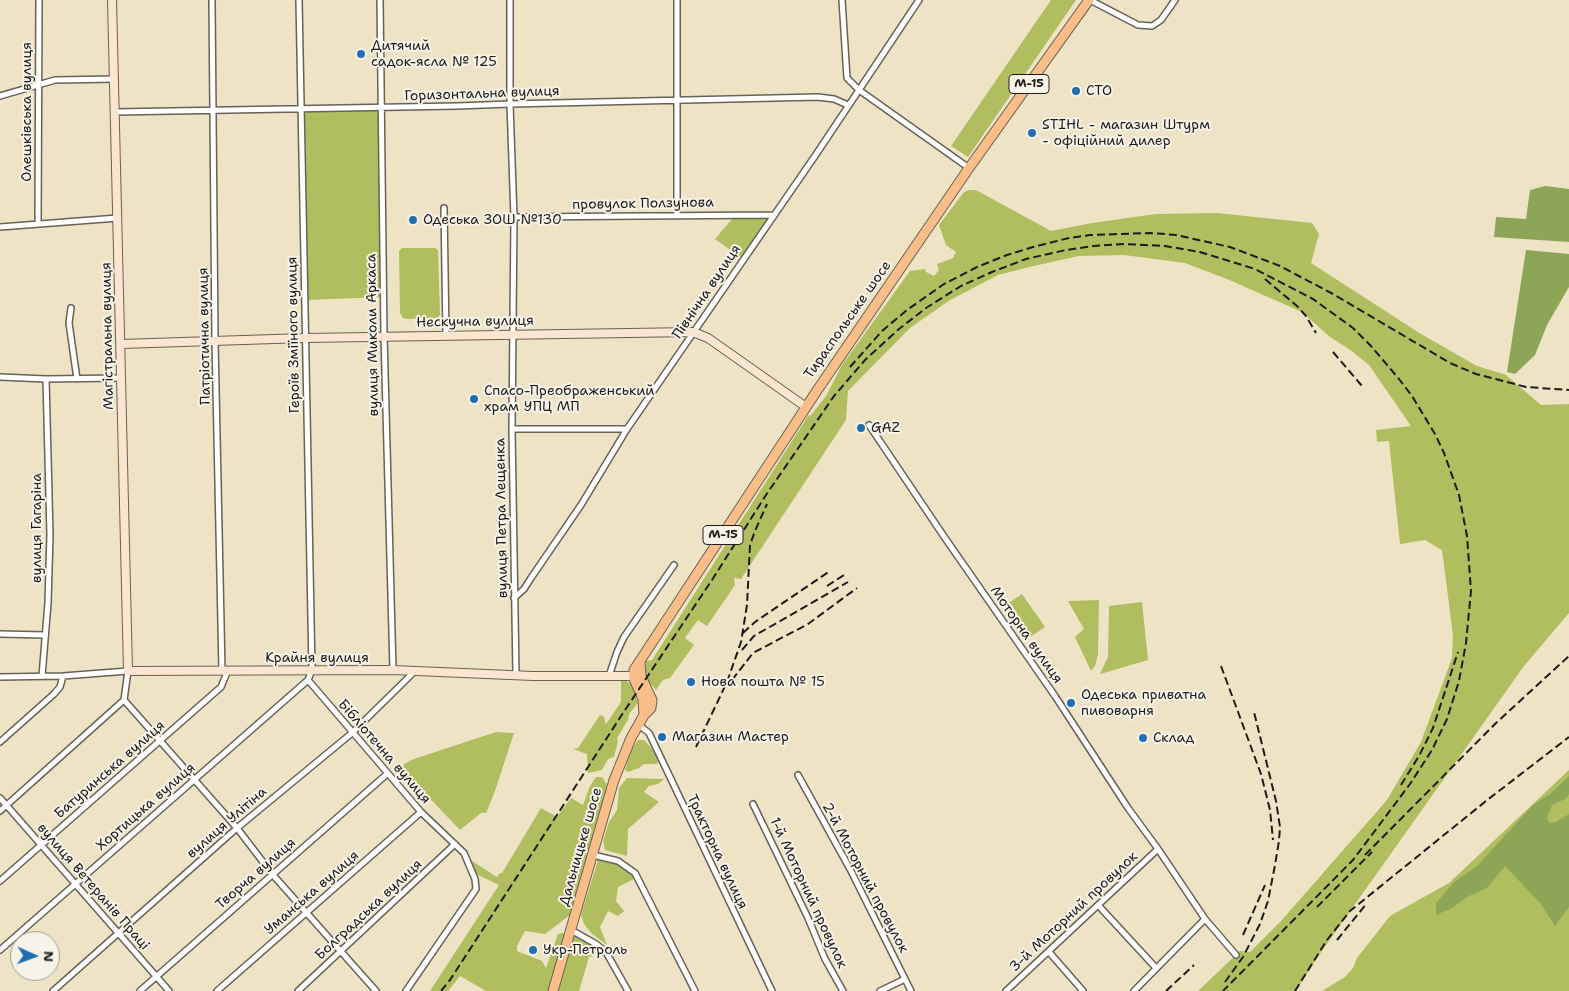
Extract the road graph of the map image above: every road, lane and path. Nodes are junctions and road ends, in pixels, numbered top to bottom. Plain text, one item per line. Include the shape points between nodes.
1 (38, 0) edge
2 (112, 0) edge
3 (212, 0) edge
4 (299, 0) edge
5 (380, 0) edge
6 (510, 0) edge
7 (677, 0) edge
8 (842, 0) edge
9 (919, 0) edge
10 (1089, 0) edge
11 (1175, 0) edge
12 (115, 79) junction
13 (39, 83) junction
14 (858, 90) junction
15 (0, 96) edge
16 (677, 101) junction
17 (510, 104) junction
18 (848, 105) junction
19 (381, 108) junction
20 (300, 109) junction
21 (213, 110) junction
22 (115, 112) junction
23 (969, 168) junction
24 (444, 208) dead end
25 (677, 215) junction
26 (774, 215) junction
27 (514, 217) junction
28 (118, 218) junction
29 (38, 224) junction
30 (0, 227) edge
31 (71, 308) dead end
32 (693, 332) junction
33 (513, 334) junction
34 (446, 335) junction
35 (384, 336) junction
36 (305, 338) junction
37 (215, 340) junction
38 (121, 344) junction
39 (0, 377) edge
40 (121, 378) junction
41 (46, 379) junction
42 (76, 379) junction
43 (806, 407) junction
44 (869, 425) dead end
45 (627, 429) junction
46 (512, 430) junction
47 (674, 565) dead end
48 (514, 598) junction
49 (0, 634) edge
50 (45, 635) junction
51 (312, 670) junction
52 (393, 670) junction
53 (128, 671) junction
54 (225, 671) junction
55 (416, 671) junction
56 (516, 675) junction
57 (42, 676) junction
58 (63, 676) junction
59 (609, 676) junction
60 (637, 676) junction
61 (0, 677) edge
62 (308, 680) junction
63 (124, 700) junction
64 (639, 725) junction
65 (352, 732) junction
66 (161, 740) junction
67 (0, 742) edge
68 (387, 774) junction
69 (798, 775) dead end
70 (195, 780) junction
71 (0, 798) edge
72 (753, 804) dead end
73 (6, 805) junction
74 (0, 811) edge
75 (421, 812) junction
76 (237, 828) junction
77 (455, 844) junction
78 (42, 845) junction
79 (1158, 849) junction
80 (593, 856) junction
81 (273, 874) junction
82 (0, 881) edge
83 (75, 884) junction
84 (1098, 905) junction
85 (307, 912) junction
86 (1205, 919) junction
87 (571, 930) junction
88 (119, 934) junction
89 (0, 950) edge
90 (342, 952) junction
91 (1049, 952) junction
92 (1236, 955) dead end
93 (1156, 968) junction
94 (156, 977) junction
95 (905, 978) junction
96 (53, 991) edge
97 (140, 991) edge
98 (169, 991) edge
99 (217, 991) edge
100 (298, 991) edge
101 (376, 991) edge
102 (406, 991) edge
103 (554, 991) edge
104 (628, 991) edge
105 (695, 991) edge
106 (772, 991) edge
107 (842, 991) edge
108 (880, 991) edge
109 (912, 991) edge
110 (1006, 991) edge
111 (1083, 991) edge
112 (1134, 991) edge

1 - 13 street, Олешківська вулиця
2 - 12 street, Магістральна вулиця
3 - 21 street, Патріотична вулиця
4 - 20 street, Героїв Зміїного вулиця
5 - 19 street, вулиця Миколи Аркаса
6 - 17 street, вулиця Петра Лещенка
7 - 16 street
8 - 14 street via 845,73
9 - 14 street, Північна вулиця
10 - 11 street via 1138,25 1152,26 1161,20
10 - 23 main road, Тираспольське шосе / М-15
12 - 13 street
12 - 22 street, Магістральна вулиця
13 - 15 street
13 - 29 street, Олешківська вулиця
14 - 18 street, Північна вулиця
14 - 23 street
16 - 17 street, Горизонтальна вулиця
16 - 18 street, Горизонтальна вулиця via 818,97
16 - 25 street
17 - 19 street, Горизонтальна вулиця
17 - 27 street, вулиця Петра Лещенка
18 - 26 street, Північна вулиця
19 - 20 street, Горизонтальна вулиця
19 - 35 street, вулиця Миколи Аркаса
20 - 21 street, Горизонтальна вулиця
20 - 36 street, Героїв Зміїного вулиця
21 - 22 street, Горизонтальна вулиця
21 - 37 street, Патріотична вулиця
22 - 28 street, Магістральна вулиця
23 - 43 main road, Тираспольське шосе / М-15
24 - 34 street
25 - 26 street, провулок Ползунова
25 - 27 street, провулок Ползунова
26 - 32 street, Північна вулиця
27 - 33 street, вулиця Петра Лещенка
28 - 29 street
28 - 38 street, Магістральна вулиця
29 - 30 street
31 - 42 street via 69,323
32 - 33 street, Нескучна вулиця
32 - 43 street, Нескучна вулиця via 708,338
32 - 45 street, Північна вулиця
33 - 34 street, Нескучна вулиця
33 - 46 street, вулиця Петра Лещенка
34 - 35 street, Нескучна вулиця
35 - 36 street, Нескучна вулиця
35 - 52 street, вулиця Миколи Аркаса
36 - 37 street, Нескучна вулиця
36 - 51 street, Героїв Зміїного вулиця
37 - 38 street, Нескучна вулиця
37 - 54 street, Патріотична вулиця
38 - 40 street, Магістральна вулиця
39 - 41 street
40 - 42 street
40 - 53 street, Магістральна вулиця
41 - 42 street
41 - 50 street, вулиця Гагаріна via 50,535
43 - 60 main road, Тираспольське шосе / М-15 via 640,662
44 - 79 street, Моторна вулиця
45 - 46 street
45 - 48 street, Північна вулиця via 581,504 524,589
46 - 48 street, вулиця Петра Лещенка
47 - 59 street via 624,637
48 - 56 street, вулиця Петра Лещенка
49 - 50 street
50 - 57 street, вулиця Гагаріна
51 - 52 street, Крайня вулиця
51 - 54 street, Крайня вулиця
51 - 62 street
52 - 55 street, Крайня вулиця
53 - 54 street, Крайня вулиця
53 - 58 street, Крайня вулиця
53 - 63 street
54 - 66 street, Батуринська вулиця via 221,687
55 - 56 street, Крайня вулиця
55 - 65 street, вулиця Улітіна
56 - 59 street, Крайня вулиця
57 - 58 street, Крайня вулиця
57 - 61 street, Крайня вулиця
58 - 67 street via 54,694
59 - 60 street, Крайня вулиця
60 - 64 main road, Дальницьке шосе / М-15 via 644,715
62 - 65 street, Бібліотечна вулиця
62 - 70 street, Хортицька вулиця
63 - 66 street
63 - 73 street
64 - 80 main road, Дальницьке шосе / М-15 via 614,780
64 - 106 street, Тракторна вулиця via 649,733
65 - 68 street, Бібліотечна вулиця
65 - 76 street, вулиця Улітіна
66 - 70 street
66 - 78 street, Батуринська вулиця
68 - 75 street, Бібліотечна вулиця
68 - 81 street, Творча вулиця
69 - 95 street, 2-й Моторний провулок
70 - 76 street
70 - 83 street, Хортицька вулиця
71 - 73 street, вулиця Ветеранів Праці
72 - 107 street, 1-й Моторний провулок
73 - 74 street
73 - 78 street, вулиця Ветеранів Праці
75 - 77 street, Бібліотечна вулиця
75 - 85 street, Уманська вулиця
76 - 81 street
76 - 88 street, вулиця Улітіна
77 - 90 street, Болградська вулиця
77 - 102 street, Бібліотечна вулиця via 464,852 476,889
78 - 82 street, Батуринська вулиця
78 - 83 street, вулиця Ветеранів Праці
79 - 84 street, 3-й Моторний провулок
79 - 86 street, Моторна вулиця
80 - 87 main road, Дальницьке шосе / М-15
80 - 105 street via 618,861 635,873
81 - 85 street
81 - 94 street, Творча вулиця
83 - 88 street, вулиця Ветеранів Праці
83 - 89 street, Хортицька вулиця
84 - 91 street, 3-й Моторний провулок
84 - 93 street
85 - 90 street
85 - 99 street, Уманська вулиця
86 - 92 street, Моторна вулиця
86 - 93 street
87 - 103 main road, Дальницьке шосе / М-15
87 - 104 street via 606,952
88 - 94 street, вулиця Ветеранів Праці
88 - 96 street, вулиця Улітіна
90 - 100 street, Болградська вулиця
90 - 101 street
91 - 110 street, 3-й Моторний провулок
91 - 111 street
93 - 112 street
94 - 97 street, Творча вулиця
94 - 98 street, вулиця Ветеранів Праці
95 - 108 street
95 - 109 street, 2-й Моторний провулок

